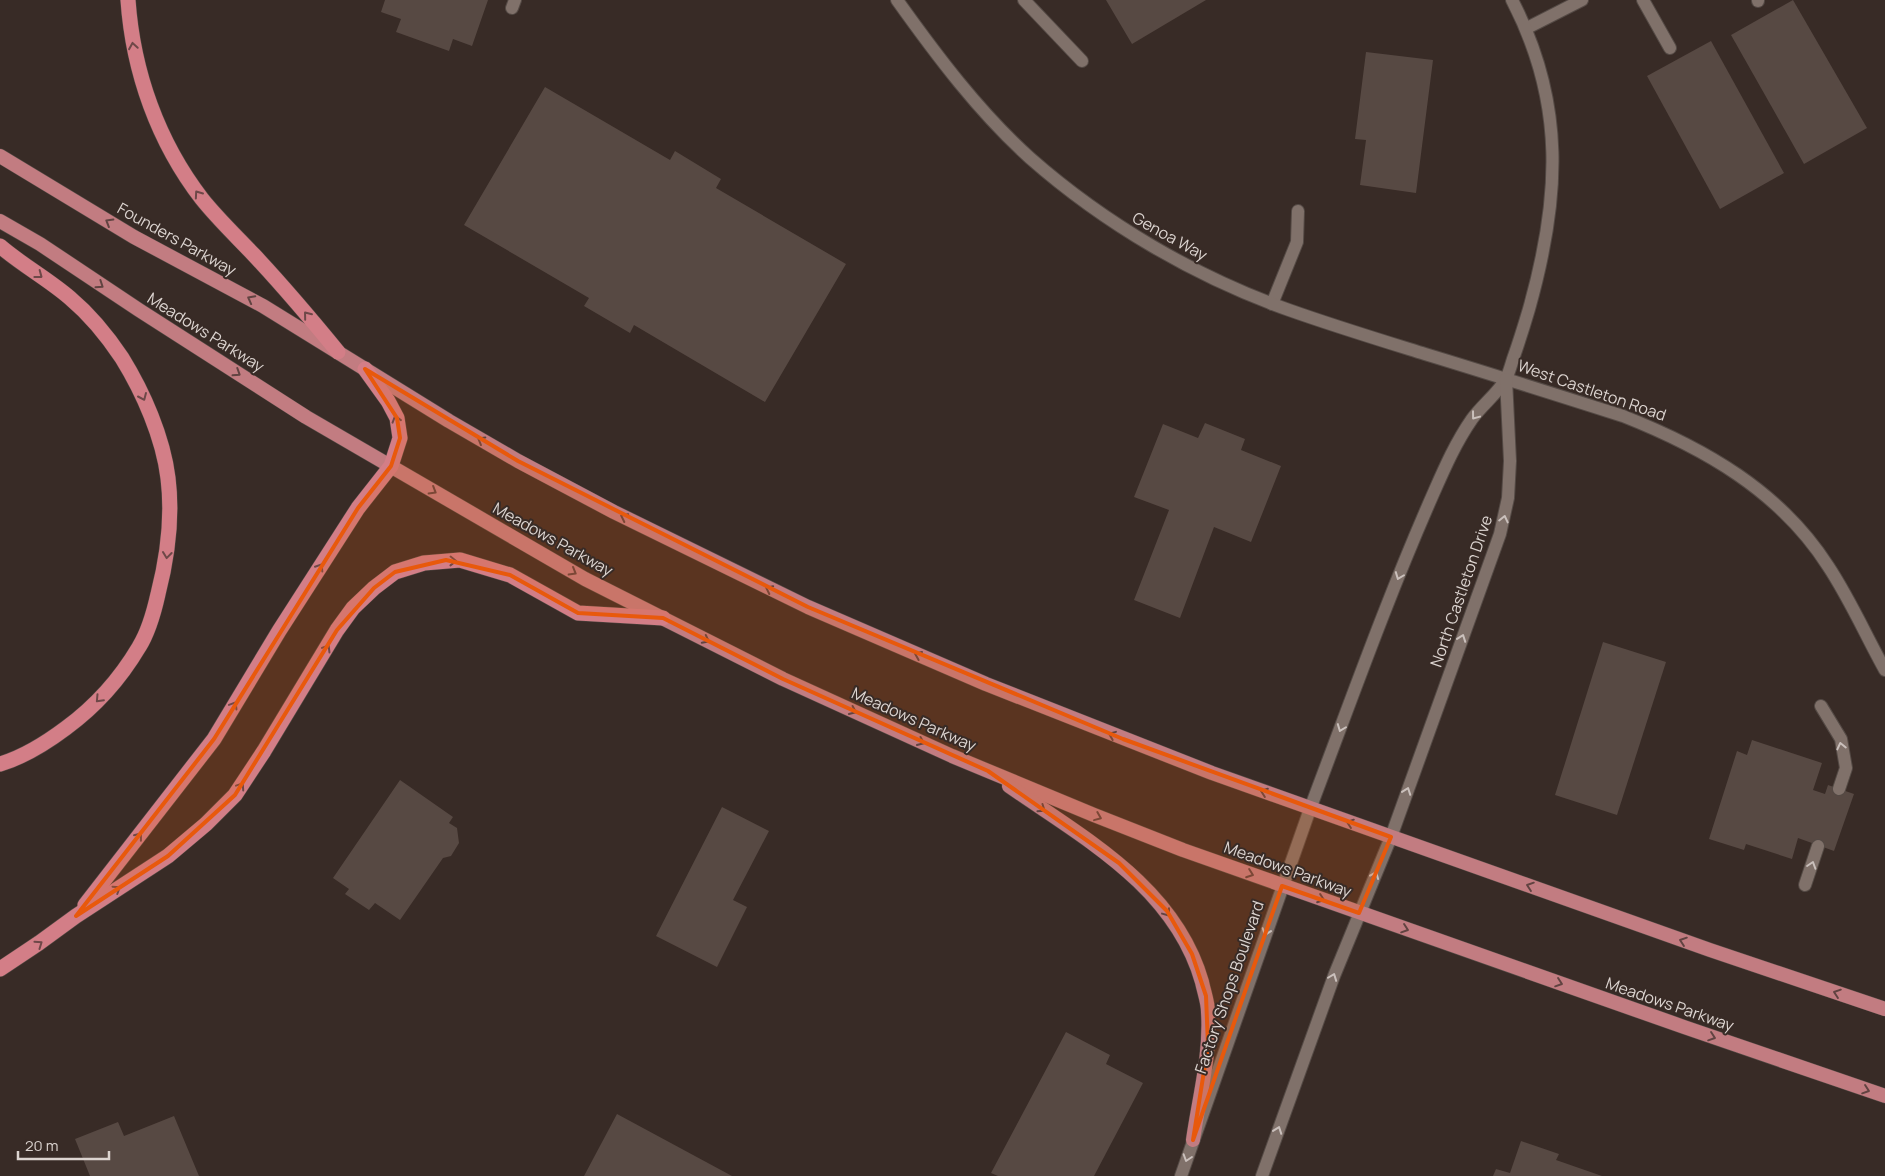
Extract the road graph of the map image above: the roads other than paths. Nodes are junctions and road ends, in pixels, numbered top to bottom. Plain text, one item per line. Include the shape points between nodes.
1 (128, 0) edge
2 (897, 0) edge
3 (1512, 0) edge
4 (1582, 0) edge
5 (1642, 0) edge
6 (1027, 1) edge
7 (1527, 28) junction
8 (1670, 48) dead end
9 (1082, 61) dead end
10 (0, 156) edge
11 (1298, 211) dead end
12 (0, 222) edge
13 (0, 246) edge
14 (1272, 304) junction
15 (338, 352) junction
16 (364, 369) junction
17 (1506, 379) junction
18 (391, 466) junction
19 (663, 618) junction
20 (1885, 670) edge
21 (1821, 706) dead end
22 (0, 764) edge
23 (988, 771) junction
24 (1839, 789) dead end
25 (1310, 809) junction
26 (1391, 837) junction
27 (1818, 846) dead end
28 (1806, 885) dead end
29 (1282, 886) junction
30 (1359, 913) junction
31 (76, 916) junction
32 (0, 969) edge
33 (1885, 1009) edge
34 (1885, 1096) edge
35 (1193, 1140) junction
36 (1181, 1176) edge
37 (1262, 1176) edge

15 -> 1 highway via 293,297 202,199 182,169 145,92 135,58
2 - 14 street, Genoa Way via 958,82 1031,158 1098,212 1130,232 1231,287
3 - 7 street, West Castleton Road
4 - 7 street
5 - 8 street
6 - 9 street
7 - 17 street, West Castleton Road via 1542,74 1548,108 1553,182 1535,286
15 -> 10 highway, Founders Parkway via 264,306 134,237
11 - 14 street via 1297,242
12 -> 18 highway, Meadows Parkway via 40,244 306,417
13 -> 22 highway via 70,298 120,356 156,428 168,476 171,522 166,564 152,617 140,646 114,683 86,713 50,740 15,760
14 - 17 street, Genoa Way
15 - 16 highway
18 -> 16 highway via 400,438 397,418 388,400
25 -> 16 highway via 1114,736 808,608 527,466
17 - 20 street, West Castleton Road via 1623,416 1662,432 1717,460 1758,488 1793,520 1824,560
17 -> 25 street via 1473,417 1452,451 1417,530
26 -> 17 street, North Castleton Drive via 1500,534 1508,498 1510,461
18 -> 19 highway, Meadows Parkway via 585,579
31 -> 18 highway via 214,739 358,508
19 -> 23 highway, Meadows Parkway via 791,683
31 -> 19 highway via 168,856 235,795 348,615 395,572 424,563 460,560 510,575 578,613
24 -> 21 street via 1846,768 1841,739
23 -> 29 highway, Meadows Parkway via 1103,819
23 -> 35 highway via 1119,863 1167,911 1180,932 1198,967 1208,1011 1208,1046
26 -> 25 highway
25 - 29 street, Factory Shops Boulevard
30 -> 26 street, North Castleton Drive
33 -> 26 highway
28 -> 27 street
29 -> 30 highway, Meadows Parkway
29 -> 35 street, Factory Shops Boulevard
30 -> 34 highway, Meadows Parkway
37 -> 30 street
32 -> 31 highway
35 -> 36 street, Factory Shops Boulevard

